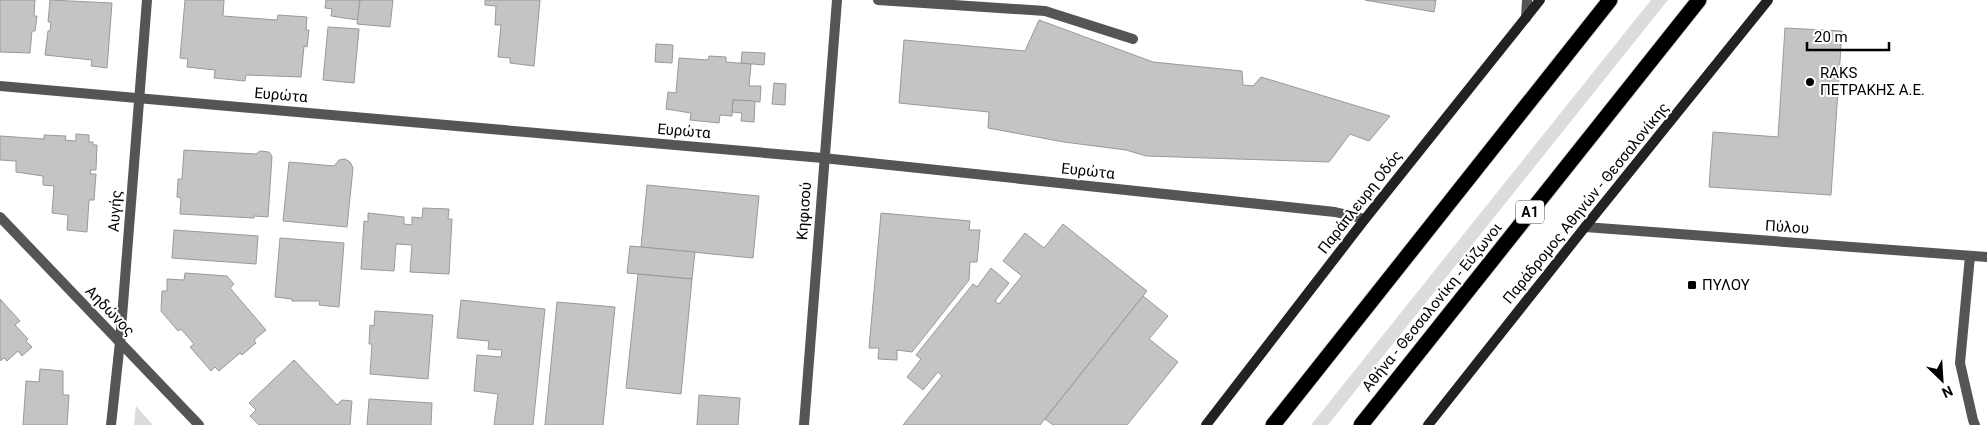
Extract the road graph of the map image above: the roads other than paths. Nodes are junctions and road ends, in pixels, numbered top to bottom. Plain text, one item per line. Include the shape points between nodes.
1 (147, 0) edge
2 (837, 0) edge
3 (878, 0) edge
4 (1527, 0) edge
5 (1540, 0) edge
6 (1610, 0) edge
7 (1699, 0) edge
8 (1768, 0) edge
9 (1526, 18) junction
10 (1133, 39) dead end
11 (0, 86) edge
12 (139, 98) junction
13 (823, 158) junction
14 (0, 217) edge
15 (1365, 219) junction
16 (1585, 227) junction
17 (1970, 256) junction
18 (1987, 257) edge
19 (120, 342) junction
20 (111, 425) edge
21 (199, 425) edge
22 (804, 425) edge
23 (1206, 425) edge
24 (1273, 425) edge
25 (1361, 425) edge
26 (1428, 425) edge
27 (1975, 425) edge

1 - 12 street, Αυγής
2 - 13 street, Κηφισού
3 - 10 street via 1045,11
4 - 9 street
5 - 9 main road, Παράπλευρη Οδός
6 - 24 highway
7 - 25 highway, Αθήνα - Θεσσαλονίκη - Εύζωνοι / Α1
8 - 16 main road, Παράδρομος Αθηνών - Θεσσαλονίκης
9 - 15 main road, Παράπλευρη Οδός
11 - 12 street, Ευρώτα
12 - 13 street, Ευρώτα
12 - 19 street, Αυγής
13 - 15 street, Ευρώτα via 1335,212
13 - 22 street, Κηφισού
14 - 19 street, Αηδώνος
15 - 23 main road, Παράπλευρη Οδός
16 - 17 street, Πύλου
16 - 26 main road, Παράδρομος Αθηνών - Θεσσαλονίκης
17 - 18 street, Πύλου
17 - 27 street via 1960,363
19 - 20 street, Αυγής
19 - 21 street, Αηδώνος

